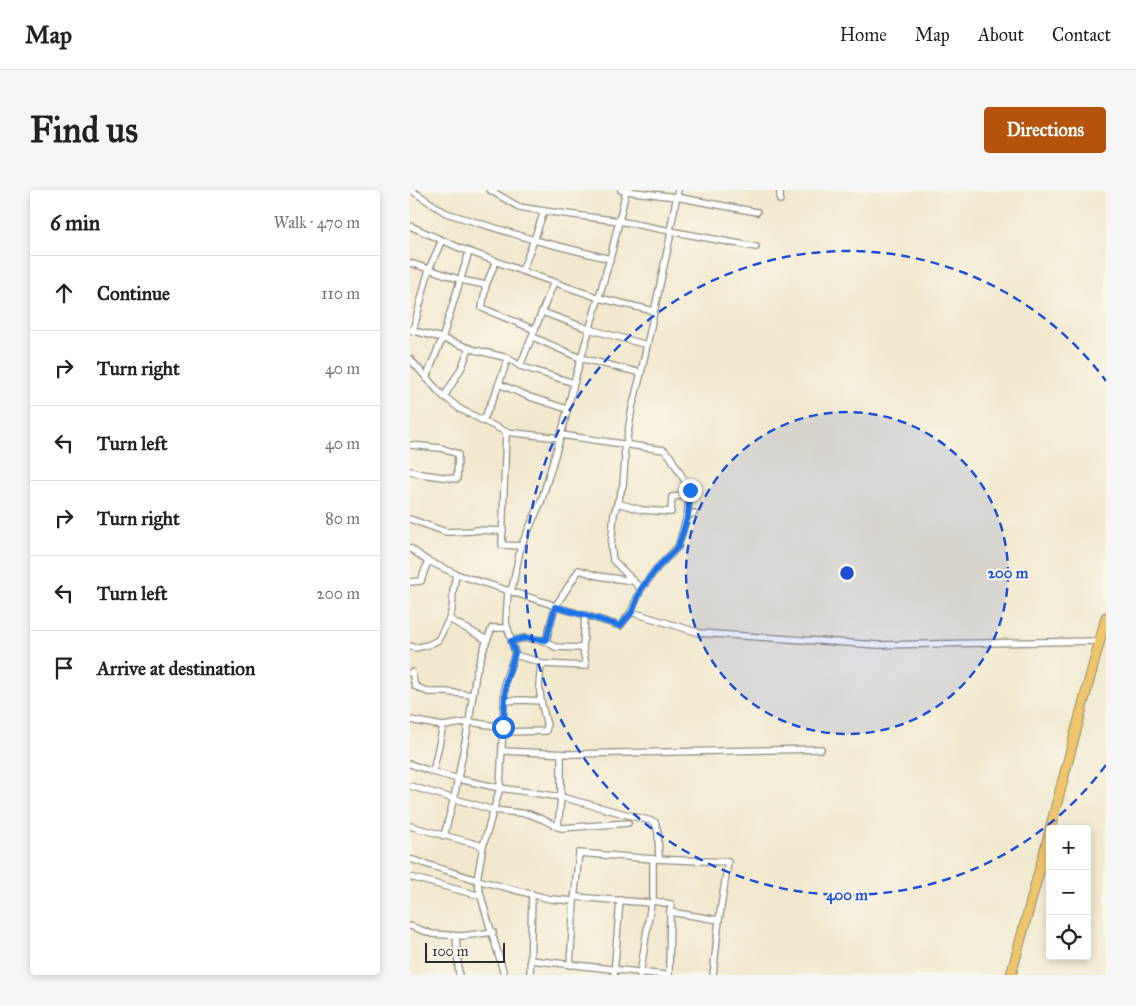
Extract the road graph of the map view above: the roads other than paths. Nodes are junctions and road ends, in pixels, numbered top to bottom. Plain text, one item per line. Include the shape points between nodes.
1 (411, 190) edge
2 (625, 190) edge
3 (780, 190) edge
4 (494, 191) edge
5 (677, 193) edge
6 (780, 200) dead end
7 (544, 211) junction
8 (757, 212) dead end
9 (619, 221) junction
10 (410, 226) edge
11 (670, 230) junction
12 (442, 240) junction
13 (534, 240) junction
14 (756, 247) dead end
15 (469, 252) junction
16 (610, 259) junction
17 (496, 261) junction
18 (410, 263) edge
19 (429, 269) junction
20 (522, 271) junction
21 (461, 280) junction
22 (554, 282) junction
23 (486, 285) junction
24 (598, 297) junction
25 (654, 311) junction
26 (542, 312) junction
27 (589, 328) junction
28 (411, 330) edge
29 (535, 330) junction
30 (533, 337) junction
31 (442, 339) junction
32 (647, 345) junction
33 (469, 348) junction
34 (508, 358) junction
35 (580, 358) junction
36 (410, 359) edge
37 (520, 366) junction
38 (641, 373) junction
39 (426, 378) junction
40 (574, 382) junction
41 (499, 384) junction
42 (444, 397) junction
43 (567, 409) junction
44 (483, 421) junction
45 (506, 432) junction
46 (561, 437) junction
47 (410, 445) edge
48 (625, 445) junction
49 (410, 471) edge
50 (689, 495) junction
51 (617, 503) junction
52 (410, 519) edge
53 (503, 531) junction
54 (521, 546) junction
55 (410, 548) edge
56 (428, 561) junction
57 (456, 574) junction
58 (634, 581) junction
59 (410, 582) edge
60 (641, 589) junction
61 (508, 591) junction
62 (555, 607) junction
63 (632, 612) junction
64 (585, 615) junction
65 (1106, 617) edge
66 (449, 618) junction
67 (507, 628) junction
68 (487, 640) junction
69 (546, 640) junction
70 (511, 641) junction
71 (1100, 641) junction
72 (410, 646) edge
73 (583, 648) junction
74 (514, 655) junction
75 (541, 664) junction
76 (410, 672) edge
77 (473, 695) junction
78 (504, 701) junction
79 (541, 701) junction
80 (410, 720) edge
81 (469, 722) junction
82 (443, 726) junction
83 (503, 729) junction
84 (821, 749) dead end
85 (502, 751) junction
86 (561, 754) junction
87 (410, 764) edge
88 (433, 772) junction
89 (458, 779) junction
90 (410, 786) edge
91 (500, 788) junction
92 (561, 797) junction
93 (454, 798) junction
94 (494, 810) junction
95 (628, 823) dead end
96 (1051, 825) edge
97 (410, 826) edge
98 (558, 827) junction
99 (444, 836) junction
100 (1046, 845) edge
101 (484, 846) junction
102 (656, 859) junction
103 (410, 860) edge
104 (410, 878) edge
105 (477, 880) junction
106 (532, 894) junction
107 (481, 896) junction
108 (575, 899) junction
109 (620, 900) junction
110 (652, 902) junction
111 (670, 912) junction
112 (719, 920) junction
113 (410, 926) edge
114 (493, 932) junction
115 (456, 936) junction
116 (530, 960) junction
117 (570, 965) junction
118 (614, 972) edge
119 (640, 974) edge
120 (459, 975) edge
121 (504, 975) edge
122 (530, 975) edge
123 (667, 975) edge
124 (714, 975) edge
125 (1012, 975) edge

1 - 13 street via 446,213
2 - 5 street
2 - 9 street
3 - 6 street
4 - 7 street via 519,208
5 - 8 street
5 - 11 street
7 - 9 street
7 - 13 street
9 - 11 street
9 - 16 street
10 - 12 street
11 - 14 street
11 - 25 street
12 - 15 street
12 - 19 street
13 - 16 street
13 - 20 street
15 - 17 street
15 - 21 street
16 - 24 street
17 - 20 street
17 - 23 street
18 - 19 street
19 - 21 street
19 - 28 street
20 - 22 street
21 - 23 street
21 - 31 street
22 - 24 street
22 - 26 street
23 - 29 street via 482,308
24 - 25 street
24 - 27 street
25 - 32 street
26 - 27 street
26 - 29 street
27 - 32 street
27 - 35 street
28 - 31 street
29 - 30 street
30 - 35 street
30 - 37 street
31 - 33 street
31 - 39 street
32 - 38 street
33 - 34 street
33 - 42 street
34 - 37 street
34 - 41 street
35 - 38 street
35 - 40 street
36 - 39 street
37 - 40 street
38 - 48 street
39 - 42 street
40 - 43 street
41 - 43 street
41 - 44 street
42 - 44 street
43 - 46 street
44 - 45 street
45 - 46 street
45 - 53 street
46 - 48 street
46 - 54 street via 541,502
47 - 49 street via 441,448 458,454 457,479
48 - 50 street via 664,450 690,490
48 - 51 street via 623,485
50 - 51 street via 672,497 670,512 642,510
50 - 60 street via 690,514 678,547
51 - 58 street via 611,546 613,560
52 - 53 street via 446,532
53 - 54 street via 502,545
54 - 61 street via 512,588
55 - 56 street
56 - 57 street
56 - 59 street via 421,581
57 - 61 street
57 - 66 street
58 - 60 street
58 - 62 street via 579,570
60 - 63 street
61 - 62 street
61 - 67 street
62 - 64 street
62 - 69 street
63 - 64 street via 620,626
63 - 71 street via 700,633 878,645
64 - 73 street
65 - 71 highway
66 - 68 street
66 - 72 street via 438,640 415,648
67 - 68 street via 492,628
67 - 70 street
68 - 77 street via 476,673
69 - 70 street via 525,638
69 - 73 street via 555,647
70 - 74 street
71 - 96 highway
73 - 75 street via 586,666
74 - 75 street
74 - 78 street
75 - 79 street
76 - 77 street via 415,686 428,692
77 - 81 street
78 - 79 street
78 - 83 street
79 - 83 street via 546,731
80 - 82 street
81 - 82 street
81 - 83 street
81 - 89 street
82 - 88 street
83 - 85 street
84 - 86 street
85 - 86 street
85 - 91 street
86 - 92 street
87 - 88 street
88 - 89 street
89 - 91 street
89 - 93 street
90 - 93 street
91 - 92 street
91 - 94 street
92 - 98 street
92 - 102 street via 656,822
93 - 94 street
93 - 99 street
94 - 98 street via 529,814
94 - 101 street
95 - 98 street
97 - 99 street
99 - 101 street
100 - 125 highway
101 - 105 street
102 - 108 street via 579,853
102 - 110 street
102 - 112 street via 728,862
103 - 105 street
104 - 107 street
105 - 106 street
105 - 107 street
106 - 108 street via 550,899
106 - 116 street
107 - 114 street
108 - 109 street
108 - 117 street
109 - 110 street
109 - 118 street
110 - 111 street via 671,904
110 - 119 street
111 - 112 street
111 - 123 street
112 - 124 street
113 - 115 street via 432,934
114 - 115 street
114 - 121 street
115 - 120 street
116 - 117 street
116 - 122 street
117 - 118 street
118 - 119 street
119 - 123 street

